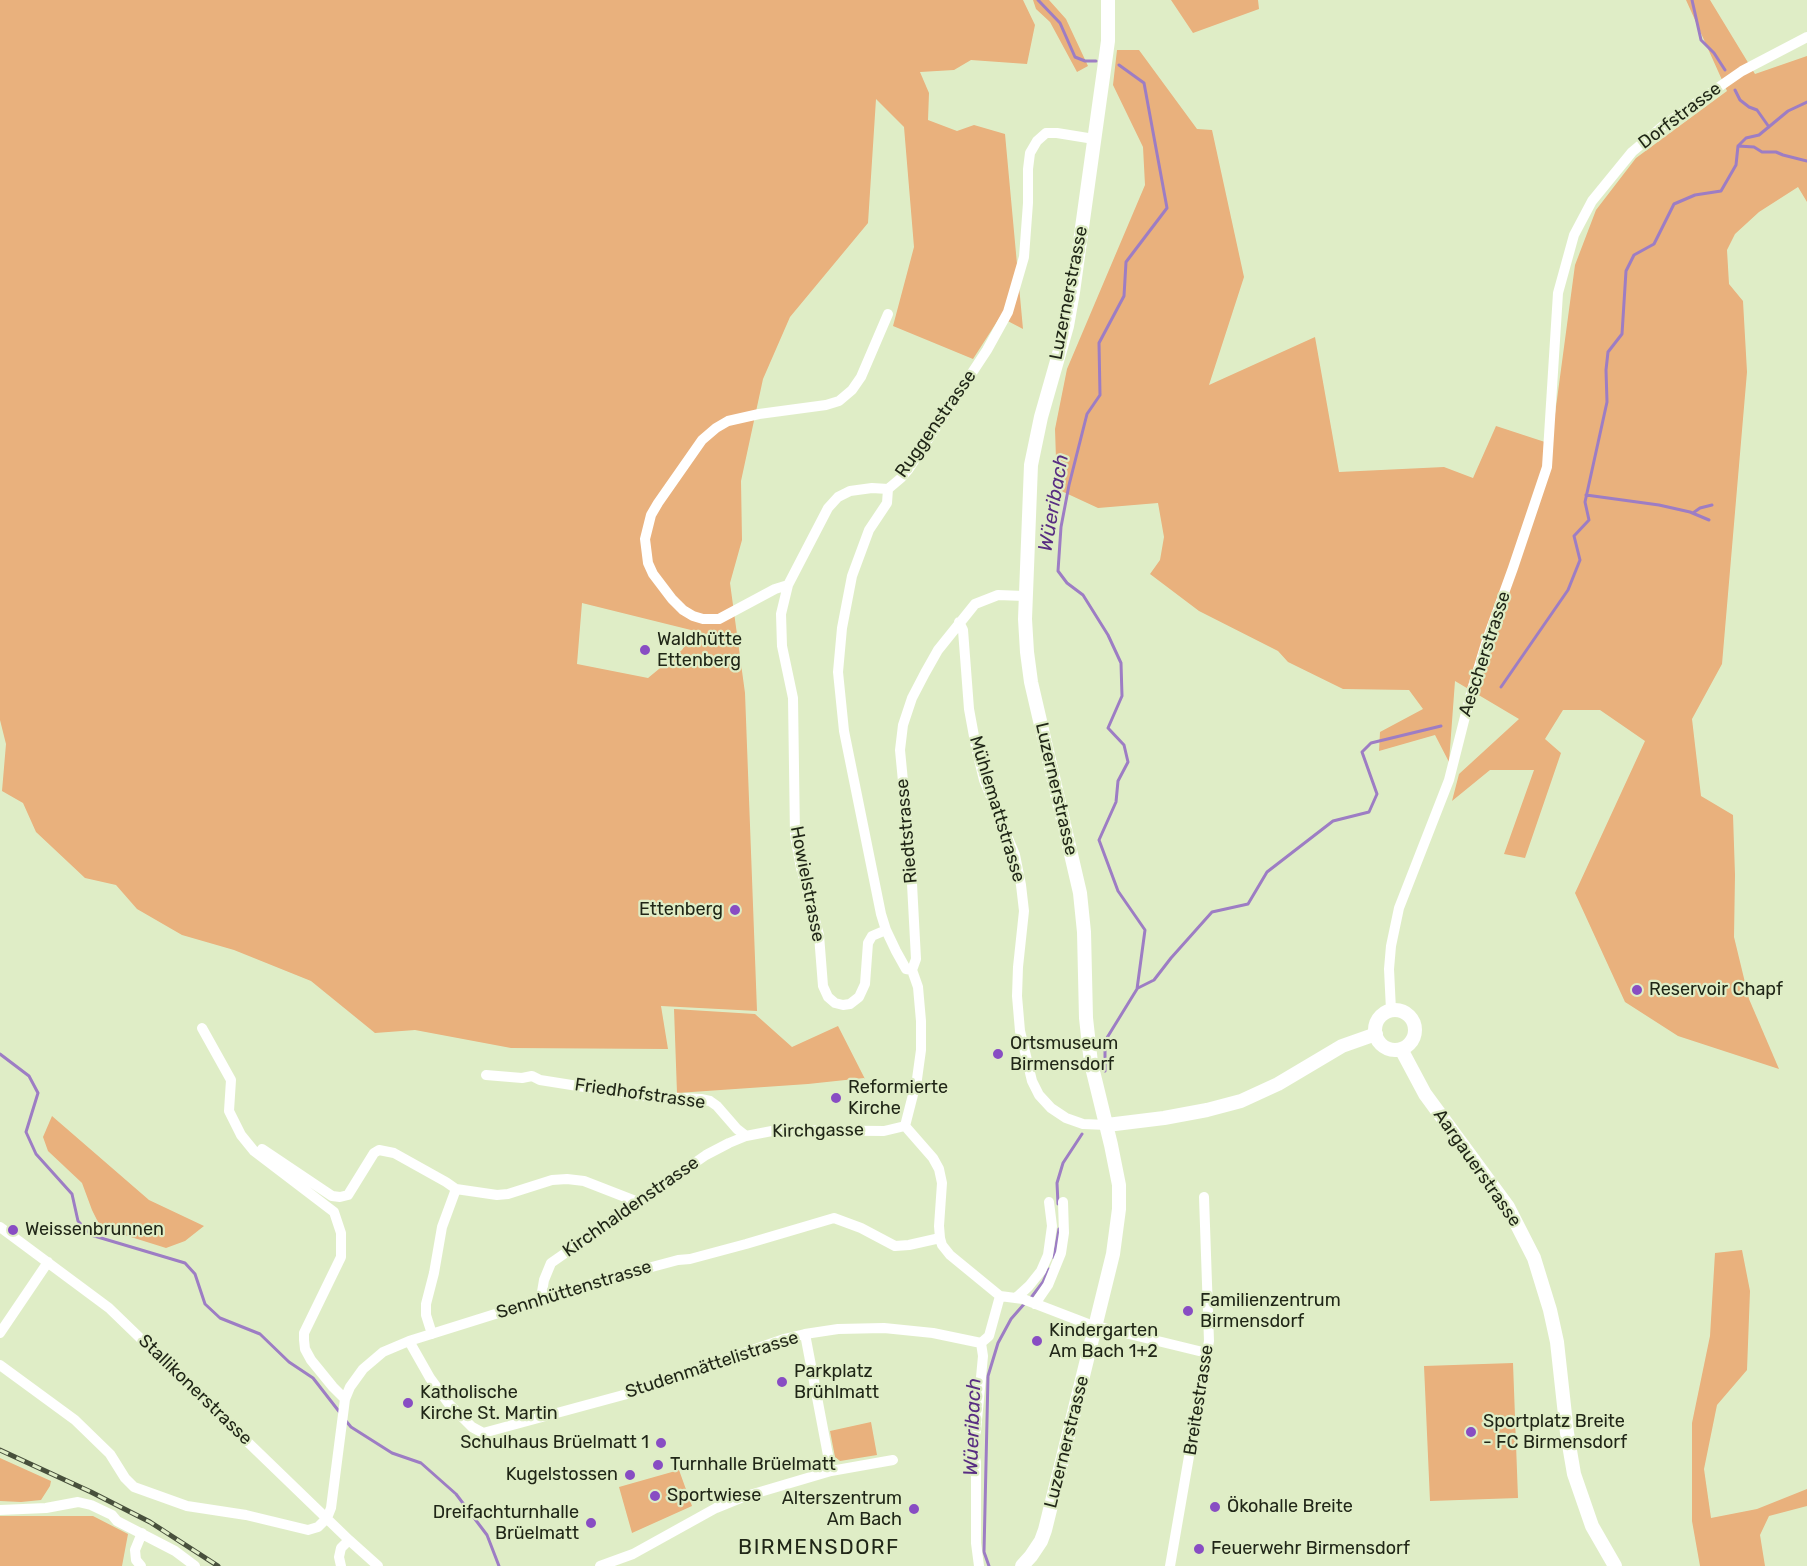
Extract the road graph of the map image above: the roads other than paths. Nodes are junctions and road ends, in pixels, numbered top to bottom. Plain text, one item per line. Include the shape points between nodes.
1 (1108, 0) edge
2 (1807, 36) edge
3 (1094, 139) junction
4 (1558, 293) joint
5 (888, 314) dead end
6 (888, 489) junction
7 (788, 585) junction
8 (1024, 596) junction
9 (960, 622) junction
10 (886, 930) junction
11 (912, 970) junction
12 (1391, 1010) junction
13 (202, 1028) dead end
14 (1376, 1034) junction
15 (1401, 1049) junction
16 (486, 1076) dead end
17 (1107, 1125) junction
18 (904, 1126) junction
19 (746, 1136) junction
20 (260, 1148) dead end
21 (456, 1190) junction
22 (1204, 1197) dead end
23 (638, 1202) junction
24 (1050, 1202) dead end
25 (1063, 1202) dead end
26 (0, 1227) edge
27 (940, 1238) junction
28 (48, 1262) junction
29 (1000, 1296) junction
30 (544, 1299) junction
31 (1027, 1300) junction
32 (1095, 1326) junction
33 (0, 1333) edge
34 (432, 1334) junction
35 (805, 1334) junction
36 (409, 1341) junction
37 (981, 1343) junction
38 (1207, 1353) junction
39 (0, 1365) edge
40 (345, 1404) junction
41 (893, 1460) dead end
42 (831, 1471) junction
43 (0, 1510) edge
44 (327, 1518) junction
45 (142, 1533) junction
46 (349, 1540) junction
47 (141, 1566) edge
48 (195, 1566) edge
49 (341, 1566) edge
50 (378, 1566) edge
51 (600, 1566) edge
52 (979, 1566) edge
53 (1022, 1566) edge
54 (1170, 1566) edge
55 (1615, 1566) edge

1 - 3 main road, Luzernerstrasse via 1108,41
2 - 4 street, Dorfstrasse via 1742,71 1632,152 1592,201 1574,235
3 - 6 street, Ruggenstrasse via 1046,133 1037,141 1028,169 1024,256 1008,312 908,470
3 - 8 main road, Luzernerstrasse via 1073,292 1031,465
4 - 12 street, Aescherstrasse via 1547,467 1487,640 1449,780 1399,908 1389,969
5 - 7 street via 852,390 839,401 826,405 759,414 716,428 702,440 651,515 645,539 648,563 672,599 693,616 719,619
6 - 7 street via 850,491 838,497 828,508
6 - 10 street, Ruggenstrasse via 887,502 869,530 852,576 838,672 844,731
7 - 10 street, Howielstrasse via 781,614 782,646 794,698 795,836 819,935 823,986 835,1003 850,1004 863,992 868,943 872,936
8 - 9 street, Riedtstrasse via 989,597 975,604
8 - 17 main road, Luzernerstrasse via 1031,682 1080,893 1086,1018 1093,1072
9 - 11 street, Riedtstrasse via 925,673 903,725 900,750 916,958
9 - 17 street, Mühlemattstrasse via 976,747 1021,885 1024,911 1017,996 1020,1031 1032,1081 1039,1095 1066,1118 1083,1124
10 - 11 street, Ruggenstrasse via 906,969
11 - 18 street, Riedtstrasse via 918,987 921,1050
12 - 14 main road via 1378,1019
12 - 15 main road via 1411,1017 1415,1028 1411,1043
13 - 40 street via 231,1080 229,1111 241,1135 254,1151 334,1212 341,1233 341,1257 304,1340 311,1360
14 - 15 main road via 1385,1047
14 - 17 main road via 1334,1050 1241,1101 1164,1118
15 - 55 main road, Aargauerstrasse via 1435,1109 1508,1207 1534,1258 1557,1342 1574,1474 1592,1526
16 - 19 street, Friedhofstrasse via 532,1076 641,1096 701,1099 717,1106
17 - 32 main road, Luzernerstrasse via 1119,1185 1119,1209 1113,1254
18 - 19 street, Kirchgasse via 884,1131 790,1129
18 - 27 street via 939,1168
19 - 23 street, Kirchhaldenstrasse via 706,1155
20 - 21 street via 332,1196 348,1195 379,1150 394,1153
21 - 23 street via 508,1194 567,1179 584,1181
21 - 34 street via 442,1227 426,1304
22 - 38 street, Breitestrasse
23 - 30 street, Kirchhaldenstrasse via 551,1263 544,1280
24 - 31 street via 1048,1254
25 - 31 street via 1061,1253 1048,1285
26 - 28 street, Stallikonerstrasse
27 - 29 street via 950,1255
27 - 30 street, Sennhüttenstrasse via 895,1246 834,1218
28 - 33 street
28 - 44 street, Stallikonerstrasse via 126,1323
29 - 31 street
29 - 37 street via 989,1336
30 - 34 street, Sennhüttenstrasse
31 - 32 street
32 - 38 street
32 - 53 main road, Luzernerstrasse via 1045,1530
34 - 36 street, Sennhüttenstrasse
35 - 36 street, Studenmättelistrasse via 627,1394 483,1433 449,1404
35 - 37 street, Studenmättelistrasse via 884,1328
35 - 42 street
36 - 40 street, Sennhüttenstrasse via 372,1360 356,1378
37 - 52 street via 983,1356 972,1447 976,1462
38 - 54 street, Breitestrasse
39 - 44 street via 87,1431 134,1487 187,1506 308,1530
40 - 44 street, Sennhüttenstrasse
41 - 42 street
42 - 51 street via 725,1504 633,1554
43 - 45 street via 78,1502 112,1515
44 - 46 street, Stallikonerstrasse
45 - 47 street via 135,1550
45 - 48 street
46 - 49 street via 341,1548
46 - 50 street, Stallikonerstrasse

